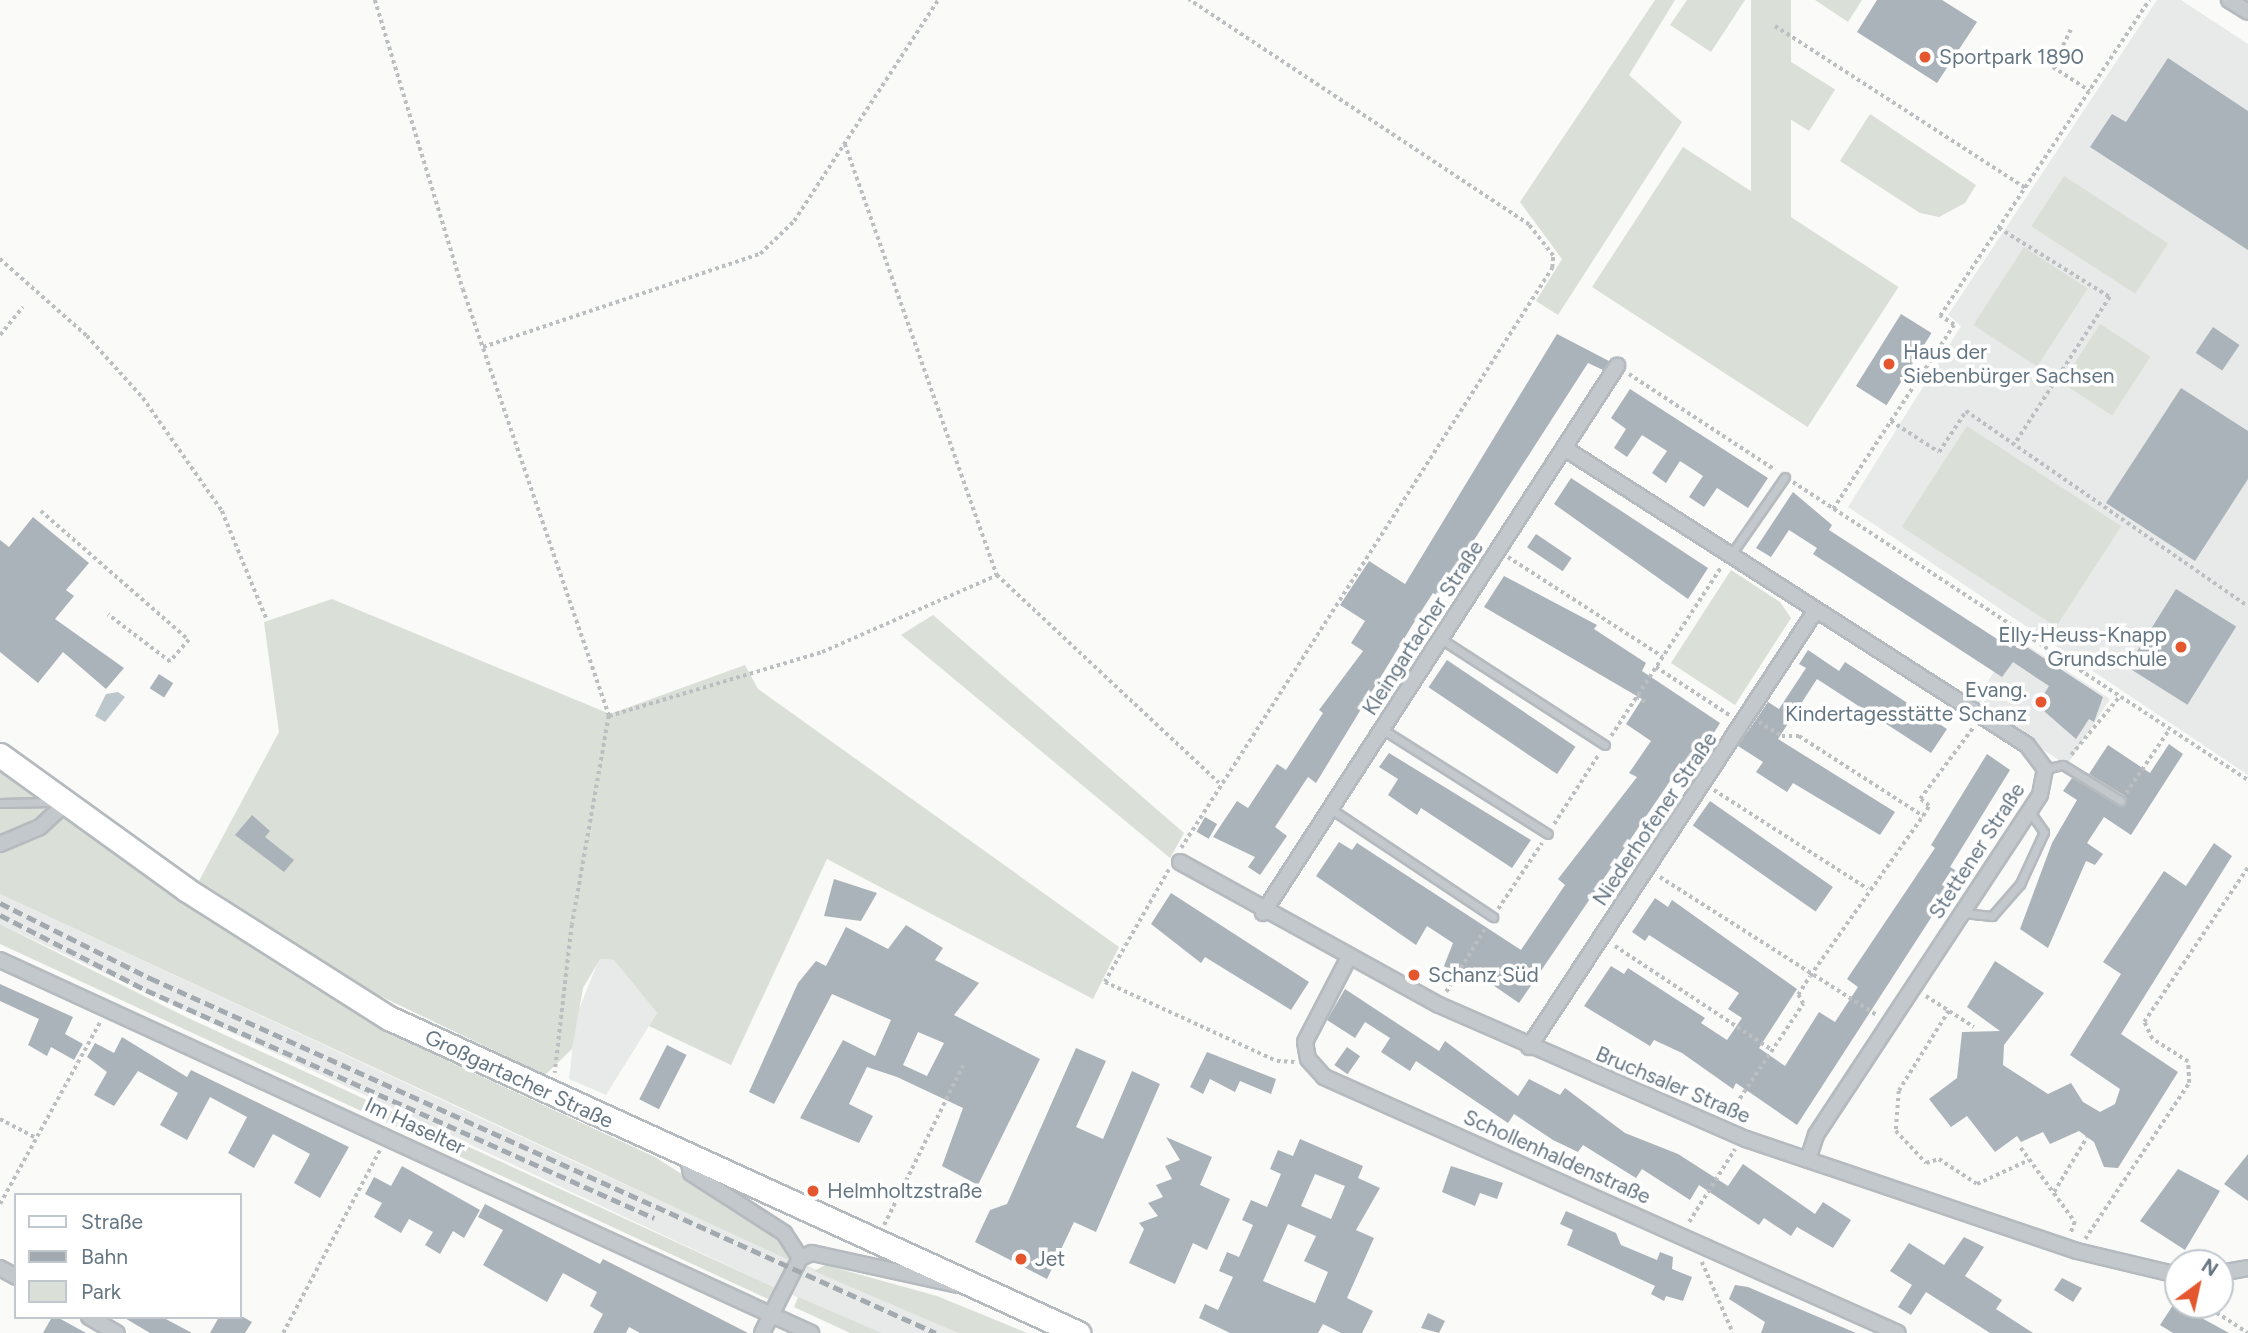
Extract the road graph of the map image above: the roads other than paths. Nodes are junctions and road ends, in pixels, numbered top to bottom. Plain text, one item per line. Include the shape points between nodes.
1 (2229, 0) edge
2 (2248, 12) edge
3 (1617, 366) road end
4 (1564, 449) junction
5 (1785, 477) road end
6 (1729, 556) junction
7 (1814, 613) junction
8 (1441, 639) junction
9 (1382, 729) junction
10 (1605, 746) road end
11 (0, 755) edge
12 (2045, 769) junction
13 (2121, 801) road end
14 (67, 802) junction
15 (0, 803) edge
16 (1331, 809) junction
17 (2029, 811) junction
18 (1548, 834) road end
19 (0, 844) edge
20 (1180, 862) dead end
21 (1263, 913) junction
22 (1964, 913) junction
23 (1493, 917) road end
24 (1348, 958) junction
25 (0, 960) edge
26 (1529, 1047) junction
27 (688, 1159) junction
28 (1808, 1160) junction
29 (800, 1258) junction
30 (2164, 1272) edge
31 (959, 1281) junction
32 (773, 1315) junction
33 (92, 1319) edge
34 (117, 1333) edge
35 (762, 1333) edge
36 (811, 1333) edge
37 (1078, 1333) edge
38 (1898, 1333) edge

1 - 2 street
3 - 4 street, Kleingartacher Straße
4 - 6 street, Stettener Straße
4 - 8 street, Kleingartacher Straße
5 - 6 lane
6 - 7 street, Stettener Straße
7 - 12 street, Stettener Straße via 2027,746
7 - 26 street, Niederhofener Straße
8 - 9 street, Kleingartacher Straße
8 - 10 lane
9 - 16 street, Kleingartacher Straße
9 - 18 lane
11 - 14 main road, Großgartacher Straße
12 - 13 lane via 2063,765
12 - 17 street, Stettener Straße via 2046,782
14 - 15 lane
14 - 19 street via 40,827
14 - 27 main road, Großgartacher Straße via 338,988
16 - 21 street, Kleingartacher Straße
16 - 23 lane
17 - 22 street, Stettener Straße
17 - 22 lane via 2044,832 2030,869 1992,916
20 - 21 street, Bruchsaler Straße
21 - 24 street, Bruchsaler Straße
22 - 28 street, Stettener Straße via 1816,1135
24 - 26 street, Bruchsaler Straße
24 - 38 street, Schollenhaldenstraße via 1304,1042 1308,1059 1324,1077
25 - 32 street, Im Haselter
26 - 28 street, Bruchsaler Straße via 1743,1138
27 - 29 street via 691,1174 784,1233
27 - 31 main road, Großgartacher Straße
28 - 30 street, Bruchsaler Straße via 2072,1249
29 - 31 street via 825,1253 957,1287
29 - 32 street
31 - 37 main road, Großgartacher Straße
32 - 35 street
32 - 36 street, Im Haselter
33 - 34 street

